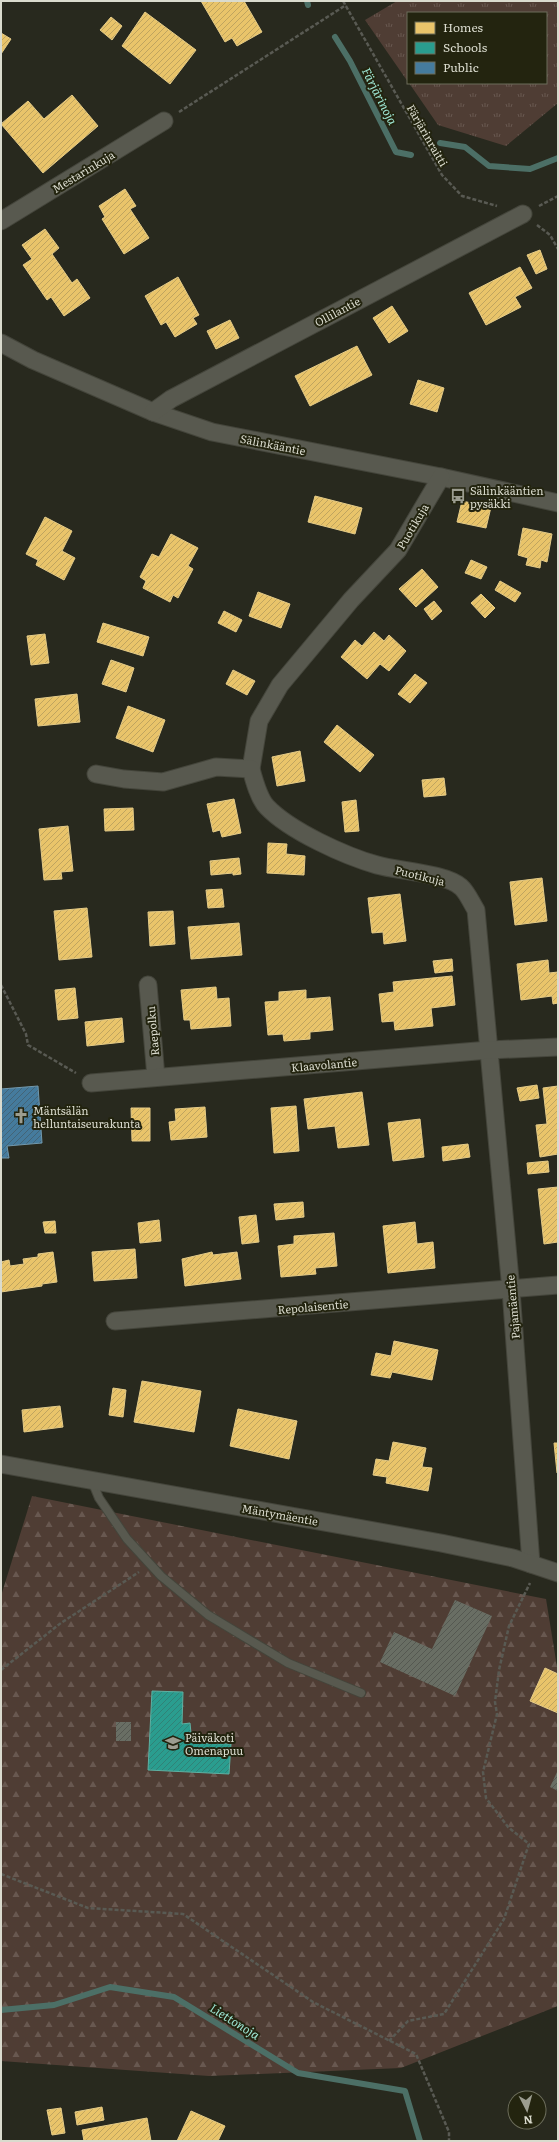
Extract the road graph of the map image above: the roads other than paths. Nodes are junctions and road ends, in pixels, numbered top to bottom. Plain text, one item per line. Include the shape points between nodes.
1 (164, 121) road end
2 (523, 214) road end
3 (1, 220) edge
4 (1, 343) edge
5 (153, 412) junction
6 (441, 477) junction
7 (558, 503) edge
8 (251, 769) junction
9 (96, 774) dead end
10 (148, 985) dead end
11 (558, 1047) edge
12 (489, 1050) junction
13 (156, 1078) junction
14 (91, 1083) road end
15 (558, 1285) edge
16 (511, 1290) junction
17 (115, 1321) dead end
18 (1, 1464) edge
19 (92, 1481) junction
20 (532, 1572) junction
21 (558, 1573) edge
22 (361, 1693) dead end

1 - 3 street, Mestarinkuja
2 - 5 street, Ollilantie via 171,399
4 - 5 street, Sälinkääntie via 33,360
5 - 6 street, Sälinkääntie via 212,432
6 - 7 street, Sälinkääntie
6 - 8 street, Puotikuja via 398,550 351,600 280,685 259,722
8 - 9 street via 216,767 164,782
8 - 12 street, Puotikuja via 266,807 300,831 376,865 440,877 462,887 476,910
10 - 13 street, Raepolku
11 - 12 street, Klaavolantie
12 - 13 street, Klaavolantie
12 - 16 street, Pajamäentie
13 - 14 street, Klaavolantie
15 - 16 street, Repolaisentie
16 - 17 street, Repolaisentie
16 - 20 street, Pajamäentie
18 - 19 street, Mäntymäentie
19 - 20 street, Mäntymäentie via 441,1543 513,1558
19 - 22 lane via 99,1498 123,1533 161,1576 208,1615 288,1663
20 - 21 street, Mäntymäentie

